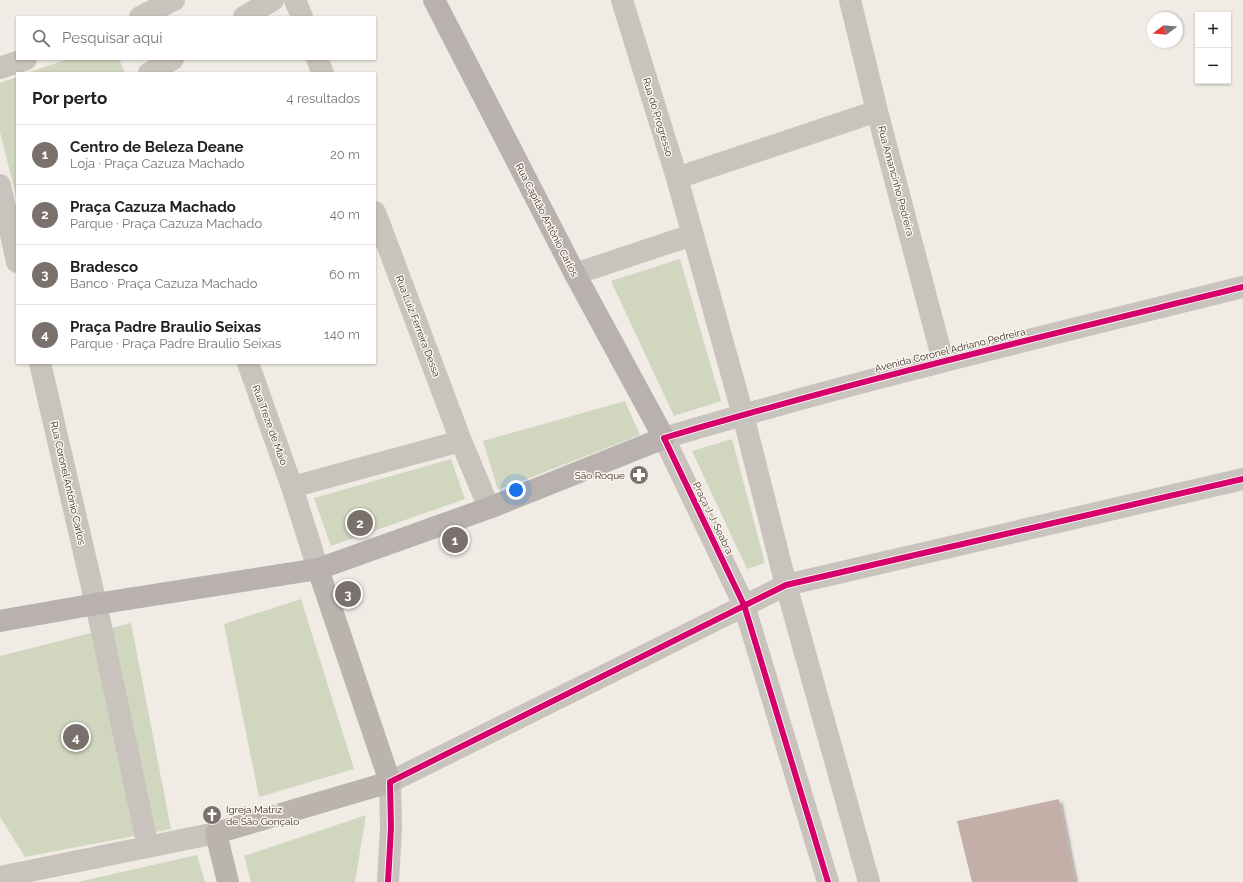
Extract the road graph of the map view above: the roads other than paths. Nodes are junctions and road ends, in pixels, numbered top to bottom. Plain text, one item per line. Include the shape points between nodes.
1 (174, 0) edge
2 (273, 0) edge
3 (295, 0) edge
4 (434, 0) edge
5 (622, 0) edge
6 (850, 0) edge
7 (142, 16) edge
8 (246, 16) edge
9 (302, 16) edge
10 (23, 60) edge
11 (142, 60) edge
12 (171, 60) edge
13 (317, 60) edge
14 (0, 68) edge
15 (148, 72) edge
16 (150, 72) edge
17 (323, 72) edge
18 (877, 111) junction
19 (677, 178) junction
20 (0, 185) edge
21 (376, 215) edge
22 (692, 234) junction
23 (6, 240) edge
24 (16, 260) edge
25 (575, 274) junction
26 (1243, 287) edge
27 (943, 361) junction
28 (40, 364) edge
29 (248, 364) edge
30 (743, 415) junction
31 (664, 438) junction
32 (461, 441) junction
33 (1243, 479) edge
34 (292, 487) junction
35 (489, 508) junction
36 (318, 569) junction
37 (786, 585) junction
38 (96, 604) junction
39 (744, 605) junction
40 (0, 621) edge
41 (390, 782) junction
42 (216, 834) junction
43 (148, 847) junction
44 (0, 877) edge
45 (228, 882) edge
46 (388, 882) edge
47 (828, 882) edge
48 (869, 882) edge

1 - 7 street
2 - 8 street
3 - 9 street
4 - 25 main road, Rua Capitão Antônio Carlos
5 - 19 street, Rua do Progresso
6 - 18 street, Rua Amancinho Pedreira
10 - 14 street
11 - 15 street
12 - 16 street
13 - 17 street
18 - 19 street
18 - 27 street, Rua Amancinho Pedreira
19 - 22 street, Rua do Progresso
20 - 23 street
21 - 32 street, Rua Luiz Ferreira Dessa
22 - 25 street
22 - 30 street
23 - 24 street
25 - 31 main road, Rua Capitão Antônio Carlos
26 - 27 street, Avenida Coronel Adriano Pedreira
27 - 30 street, Avenida Coronel Adriano Pedreira
28 - 38 street, Rua Coronel Antônio Carlos
29 - 34 street, Rua Treze de Maio
30 - 31 street, Avenida Coronel Adriano Pedreira
30 - 37 street
31 - 35 main road
31 - 39 street, Praça J. J. Seabra
32 - 34 street
32 - 35 street, Rua Luiz Ferreira Dessa
33 - 37 street
34 - 36 street, Rua Treze de Maio
35 - 36 main road
36 - 38 main road
36 - 41 main road
37 - 39 street
37 - 48 street
38 - 40 main road
38 - 43 street, Rua Coronel Antônio Carlos
39 - 41 street
39 - 47 street, Praça J. J. Seabra
41 - 42 main road
41 - 46 street
42 - 43 street
42 - 45 main road
43 - 44 street

